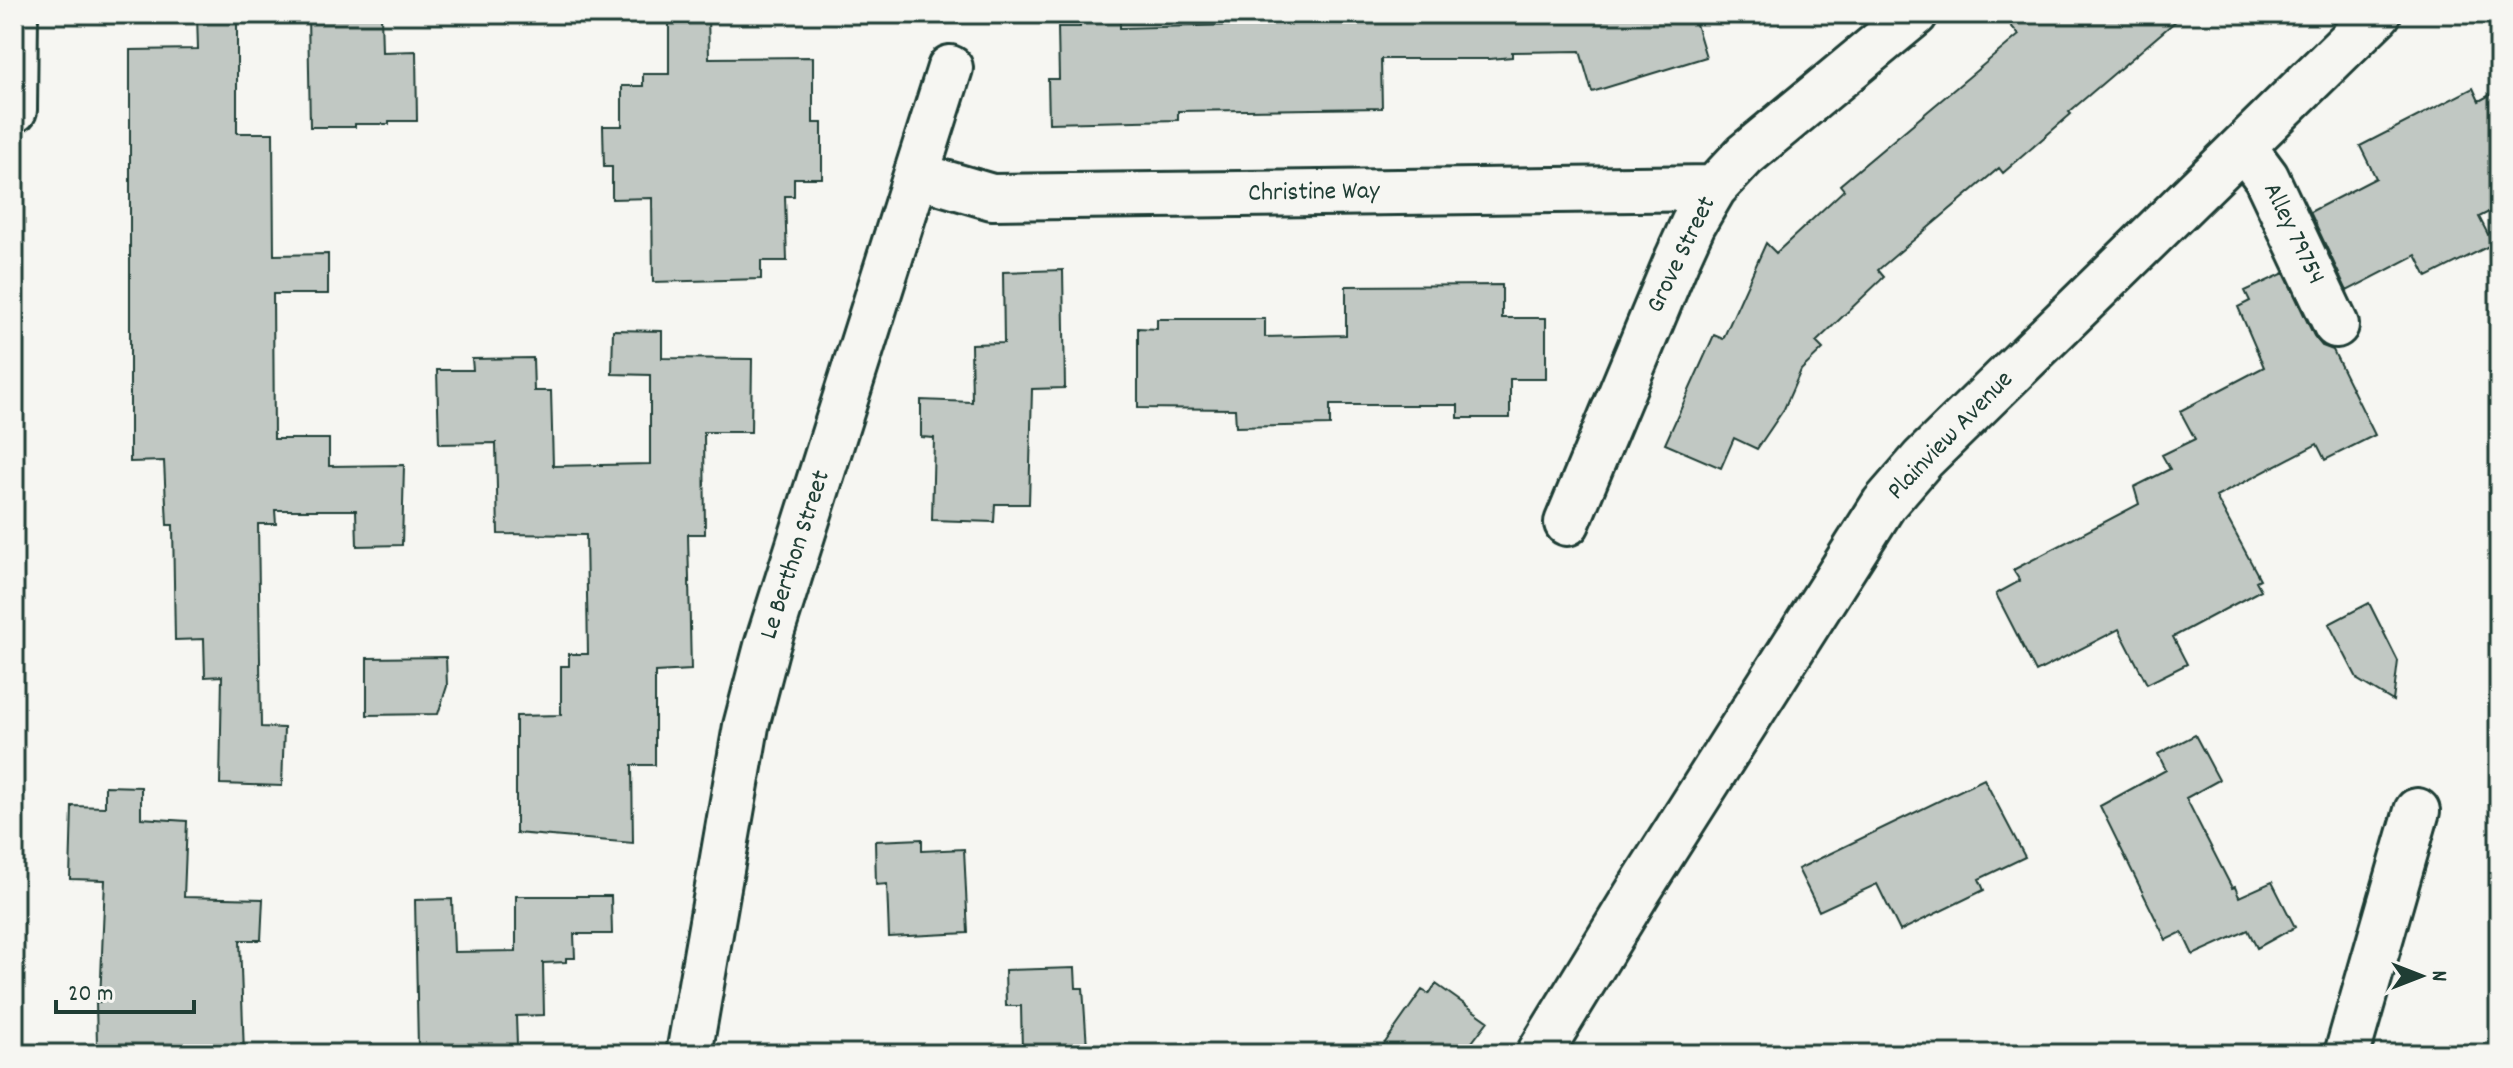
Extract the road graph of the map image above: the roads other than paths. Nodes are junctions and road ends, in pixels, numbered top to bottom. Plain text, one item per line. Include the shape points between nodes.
1 (15, 14) edge
2 (1915, 14) edge
3 (2378, 14) edge
4 (950, 68) dead end
5 (14, 110) edge
6 (2243, 146) junction
7 (917, 175) junction
8 (1714, 188) junction
9 (2336, 325) dead end
10 (1567, 523) dead end
11 (2417, 811) dead end
12 (689, 1054) edge
13 (1539, 1054) edge
14 (2347, 1054) edge

1 - 5 street
2 - 8 street, Grove Street via 1784,120
3 - 6 street, Plainview Avenue
4 - 7 street, Le Berthon Street
6 - 9 street, Alley 79754 via 2266,177
6 - 13 street, Plainview Avenue via 1923,459 1884,504
7 - 8 street, Christine Way via 992,197
7 - 12 street, Le Berthon Street via 746,726
8 - 10 street, Grove Street via 1678,257
11 - 14 street

